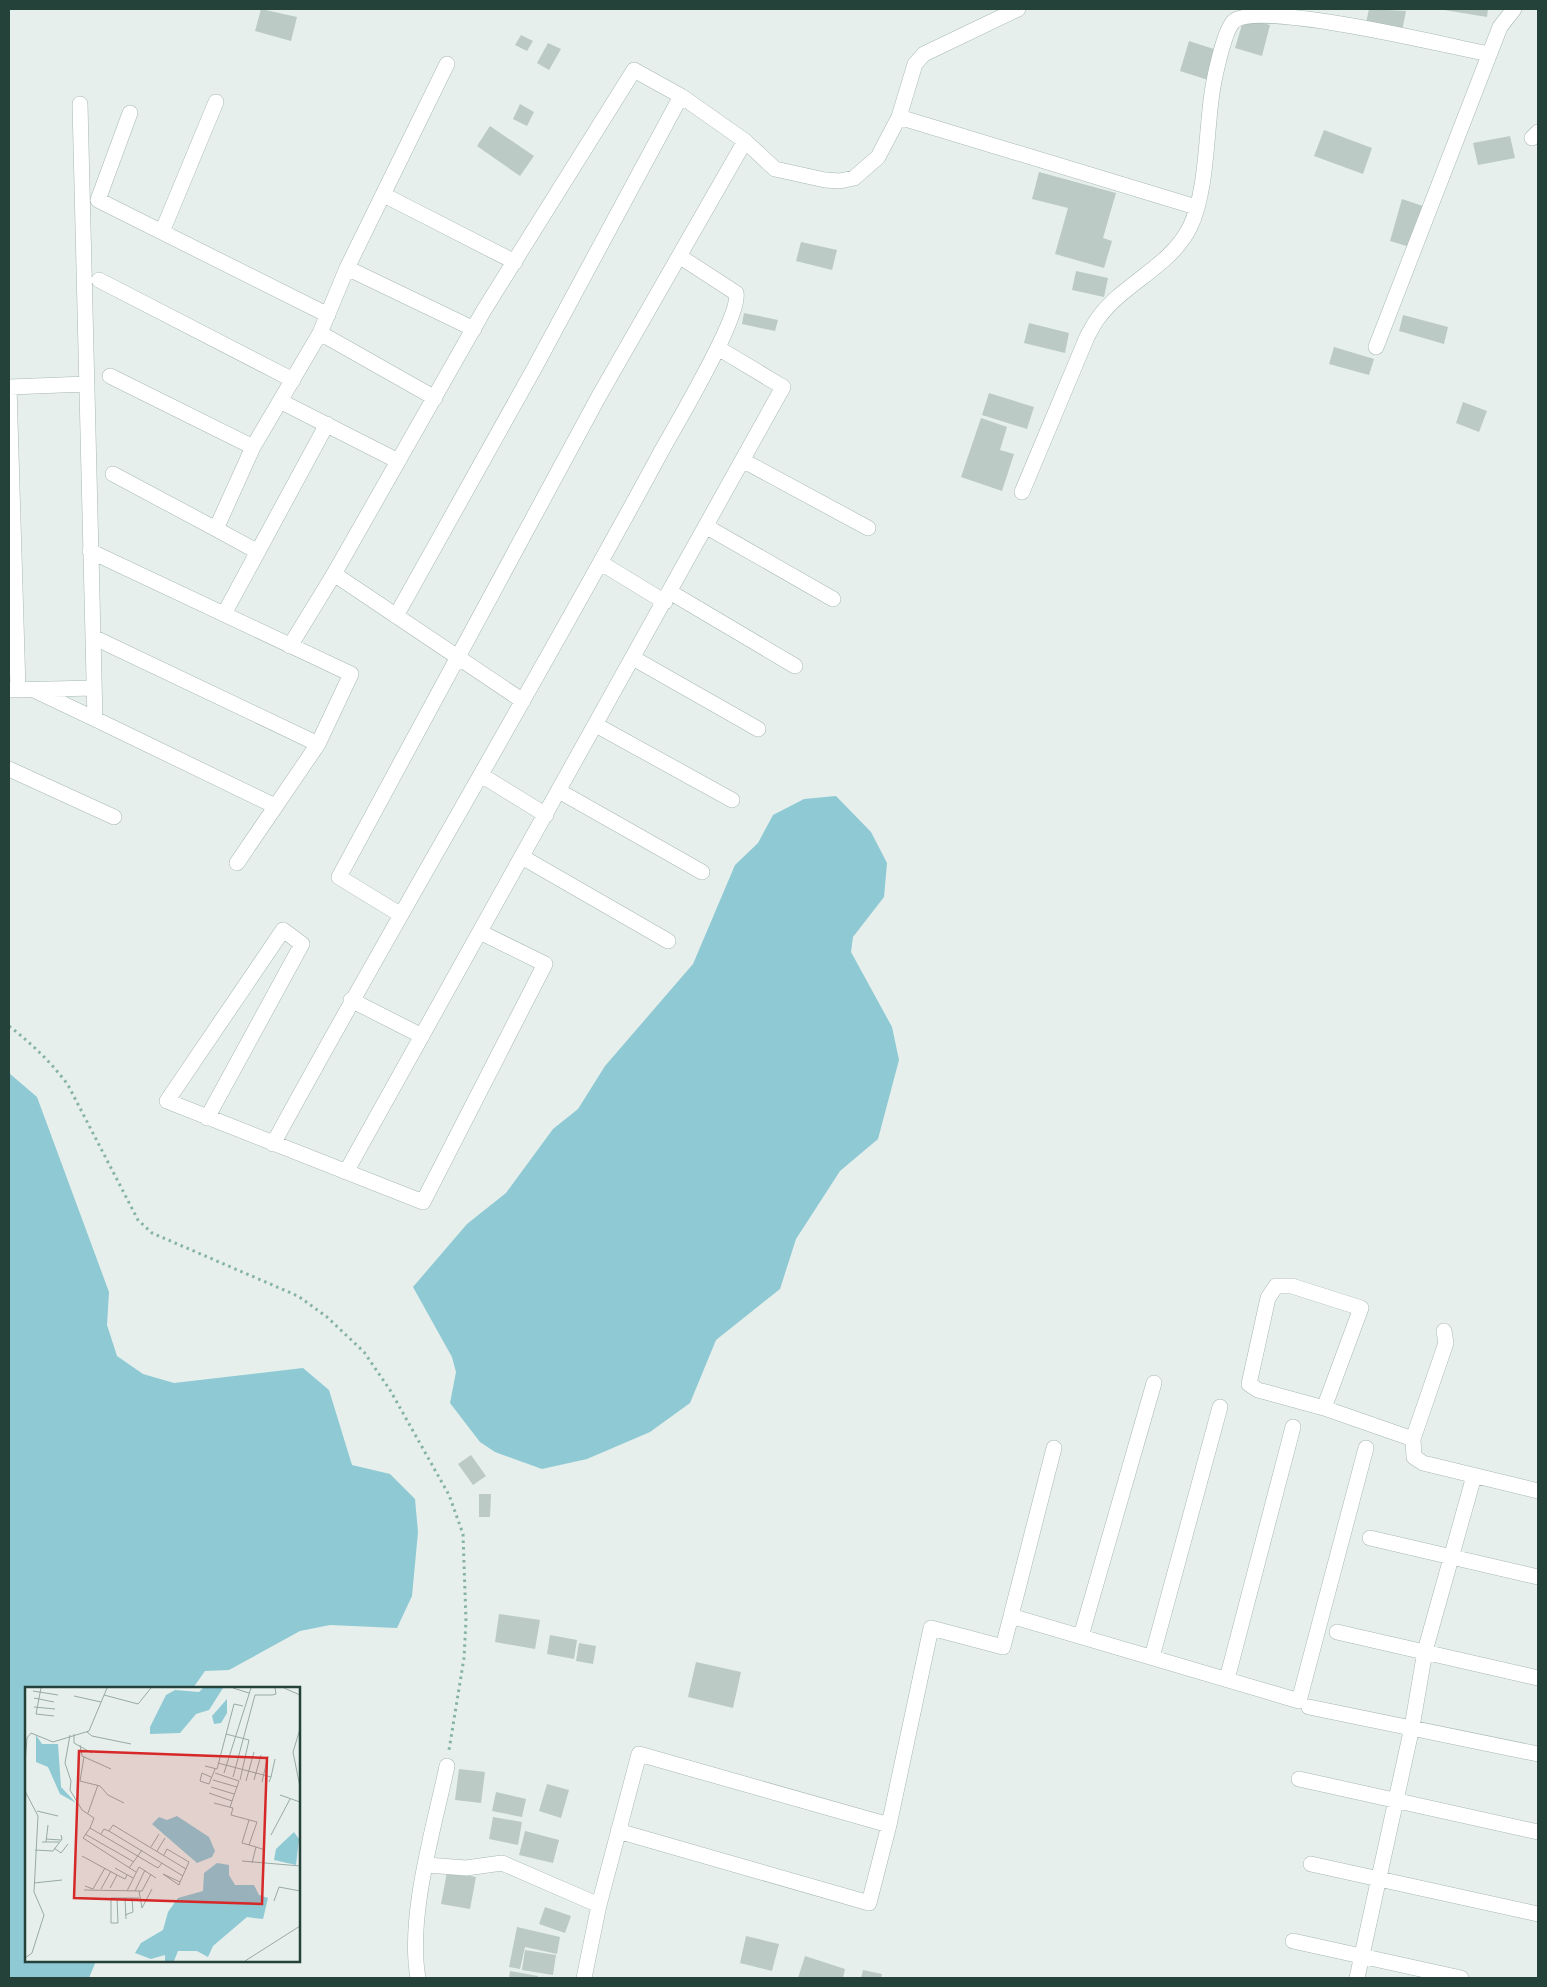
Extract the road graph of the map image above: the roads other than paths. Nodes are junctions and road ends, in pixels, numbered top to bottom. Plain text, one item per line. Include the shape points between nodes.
1 (1018, 9) edge
2 (1514, 9) edge
3 (1489, 54) junction
4 (448, 64) dead end
5 (681, 96) junction
6 (216, 102) dead end
7 (80, 104) dead end
8 (130, 113) dead end
9 (899, 117) junction
10 (746, 141) junction
11 (384, 195) junction
12 (1196, 207) junction
13 (162, 232) junction
14 (679, 256) junction
15 (515, 262) junction
16 (347, 268) junction
17 (99, 280) dead end
18 (328, 315) junction
19 (474, 329) junction
20 (320, 333) junction
21 (1376, 347) dead end
22 (718, 348) junction
23 (110, 376) dead end
24 (293, 380) junction
25 (86, 384) junction
26 (9, 387) edge
27 (435, 398) junction
28 (280, 401) junction
29 (327, 424) junction
30 (253, 447) junction
31 (10, 458) edge
32 (398, 461) junction
33 (744, 461) junction
34 (113, 474) dead end
35 (1022, 492) dead end
36 (707, 527) junction
37 (868, 528) dead end
38 (216, 529) junction
39 (11, 536) edge
40 (90, 551) junction
41 (258, 552) junction
42 (602, 563) junction
43 (334, 574) junction
44 (668, 597) junction
45 (833, 599) dead end
46 (12, 614) edge
47 (224, 614) junction
48 (396, 616) junction
49 (93, 637) junction
50 (290, 646) junction
51 (458, 657) junction
52 (634, 658) junction
53 (795, 666) dead end
54 (94, 688) junction
55 (20, 689) edge
56 (523, 701) junction
57 (96, 719) junction
58 (596, 725) junction
59 (758, 729) dead end
60 (318, 744) junction
61 (9, 769) edge
62 (481, 776) junction
63 (559, 791) junction
64 (732, 800) dead end
65 (275, 806) junction
66 (546, 815) junction
67 (114, 817) dead end
68 (522, 856) junction
69 (237, 863) dead end
70 (702, 872) dead end
71 (401, 915) junction
72 (480, 932) junction
73 (668, 941) dead end
74 (351, 1000) junction
75 (422, 1036) junction
76 (207, 1118) junction
77 (273, 1144) junction
78 (346, 1172) junction
79 (1444, 1330) dead end
80 (1154, 1382) dead end
81 (1220, 1407) dead end
82 (1324, 1408) junction
83 (1293, 1427) dead end
84 (1413, 1439) junction
85 (1054, 1448) dead end
86 (1366, 1448) dead end
87 (1474, 1476) junction
88 (1538, 1490) edge
89 (1370, 1538) dead end
90 (1452, 1557) junction
91 (1538, 1577) edge
92 (1010, 1616) junction
93 (1337, 1632) dead end
94 (1081, 1636) junction
95 (1425, 1651) junction
96 (1152, 1658) junction
97 (1538, 1678) edge
98 (1227, 1679) junction
99 (1309, 1707) dead end
100 (1412, 1727) junction
101 (1538, 1754) edge
102 (447, 1766) road end
103 (1299, 1779) dead end
104 (1395, 1800) junction
105 (889, 1825) junction
106 (618, 1831) junction
107 (1538, 1832) edge
108 (1311, 1864) dead end
109 (427, 1865) junction
110 (1378, 1878) junction
111 (599, 1905) junction
112 (1538, 1914) edge
113 (1293, 1941) dead end
114 (1362, 1956) junction
115 (418, 1978) edge
116 (584, 1978) edge
117 (1357, 1978) edge
118 (1461, 1978) edge

1 - 9 street via 924,54 915,64
2 - 3 street via 1500,26
3 - 12 street via 1347,24 1269,14 1244,15 1232,22 1227,34 1212,92
3 - 21 street
4 - 11 street
5 - 10 street
5 - 15 street via 634,70
5 - 48 street
6 - 13 street
7 - 25 street
8 - 13 street via 98,200
9 - 10 street via 878,156 854,178 840,181 774,170
9 - 12 street
10 - 14 street
11 - 15 street
11 - 16 street
12 - 35 street via 1190,227 1177,247 1099,316 1087,337
13 - 18 street
14 - 22 street via 736,293 736,304
14 - 51 street
15 - 19 street
16 - 18 street
16 - 19 street
17 - 24 street
18 - 20 street
19 - 27 street
20 - 24 street
20 - 27 street
22 - 33 street via 783,387
22 - 42 street
23 - 30 street
24 - 28 street
25 - 26 street
25 - 40 street
26 - 31 street
27 - 32 street
28 - 29 street
28 - 30 street
29 - 32 street
29 - 41 street
30 - 38 street
31 - 39 street
32 - 43 street
33 - 36 street
33 - 37 street
34 - 38 street
36 - 44 street
36 - 45 street
38 - 41 street
39 - 46 street
40 - 47 street
40 - 49 street
41 - 47 street
42 - 44 street
42 - 56 street
43 - 48 street
43 - 50 street
44 - 52 street
44 - 53 street
46 - 55 street
47 - 50 street
48 - 51 street
49 - 54 street
49 - 60 street
50 - 60 street via 351,674
51 - 56 street
51 - 71 street via 339,877
52 - 58 street
52 - 59 street
54 - 55 street
54 - 57 street
55 - 57 street
56 - 62 street
57 - 65 street
58 - 63 street
58 - 64 street
60 - 65 street
61 - 67 street
62 - 66 street
62 - 71 street
63 - 66 street
63 - 70 street
65 - 69 street
66 - 68 street
68 - 72 street
68 - 73 street
71 - 74 street
72 - 75 street
72 - 78 street via 545,964 423,1202
74 - 75 street
74 - 77 street
75 - 78 street
76 - 76 street via 302,944 283,930 167,1101
76 - 77 street
77 - 78 street
79 - 84 street via 1446,1343
80 - 94 street
81 - 96 street
82 - 82 street via 1361,1308 1292,1286 1276,1286 1268,1298 1250,1384 1258,1390
82 - 84 street
83 - 98 street
84 - 87 street via 1412,1452 1417,1460
85 - 92 street
86 - 98 street via 1299,1701
87 - 88 street
87 - 90 street
89 - 90 street
90 - 91 street
90 - 95 street
92 - 94 street
92 - 105 street via 1003,1647 931,1628
93 - 95 street
94 - 96 street
95 - 97 street
95 - 100 street
96 - 98 street
99 - 100 street
100 - 101 street
100 - 104 street
102 - 109 street
103 - 104 street
104 - 107 street
104 - 110 street
105 - 106 street via 639,1754
105 - 106 street via 869,1903
106 - 111 street
108 - 110 street
109 - 111 street via 466,1868 502,1863
109 - 115 street via 416,1939
110 - 112 street
110 - 114 street
111 - 116 street
113 - 114 street
114 - 117 street
114 - 118 street

